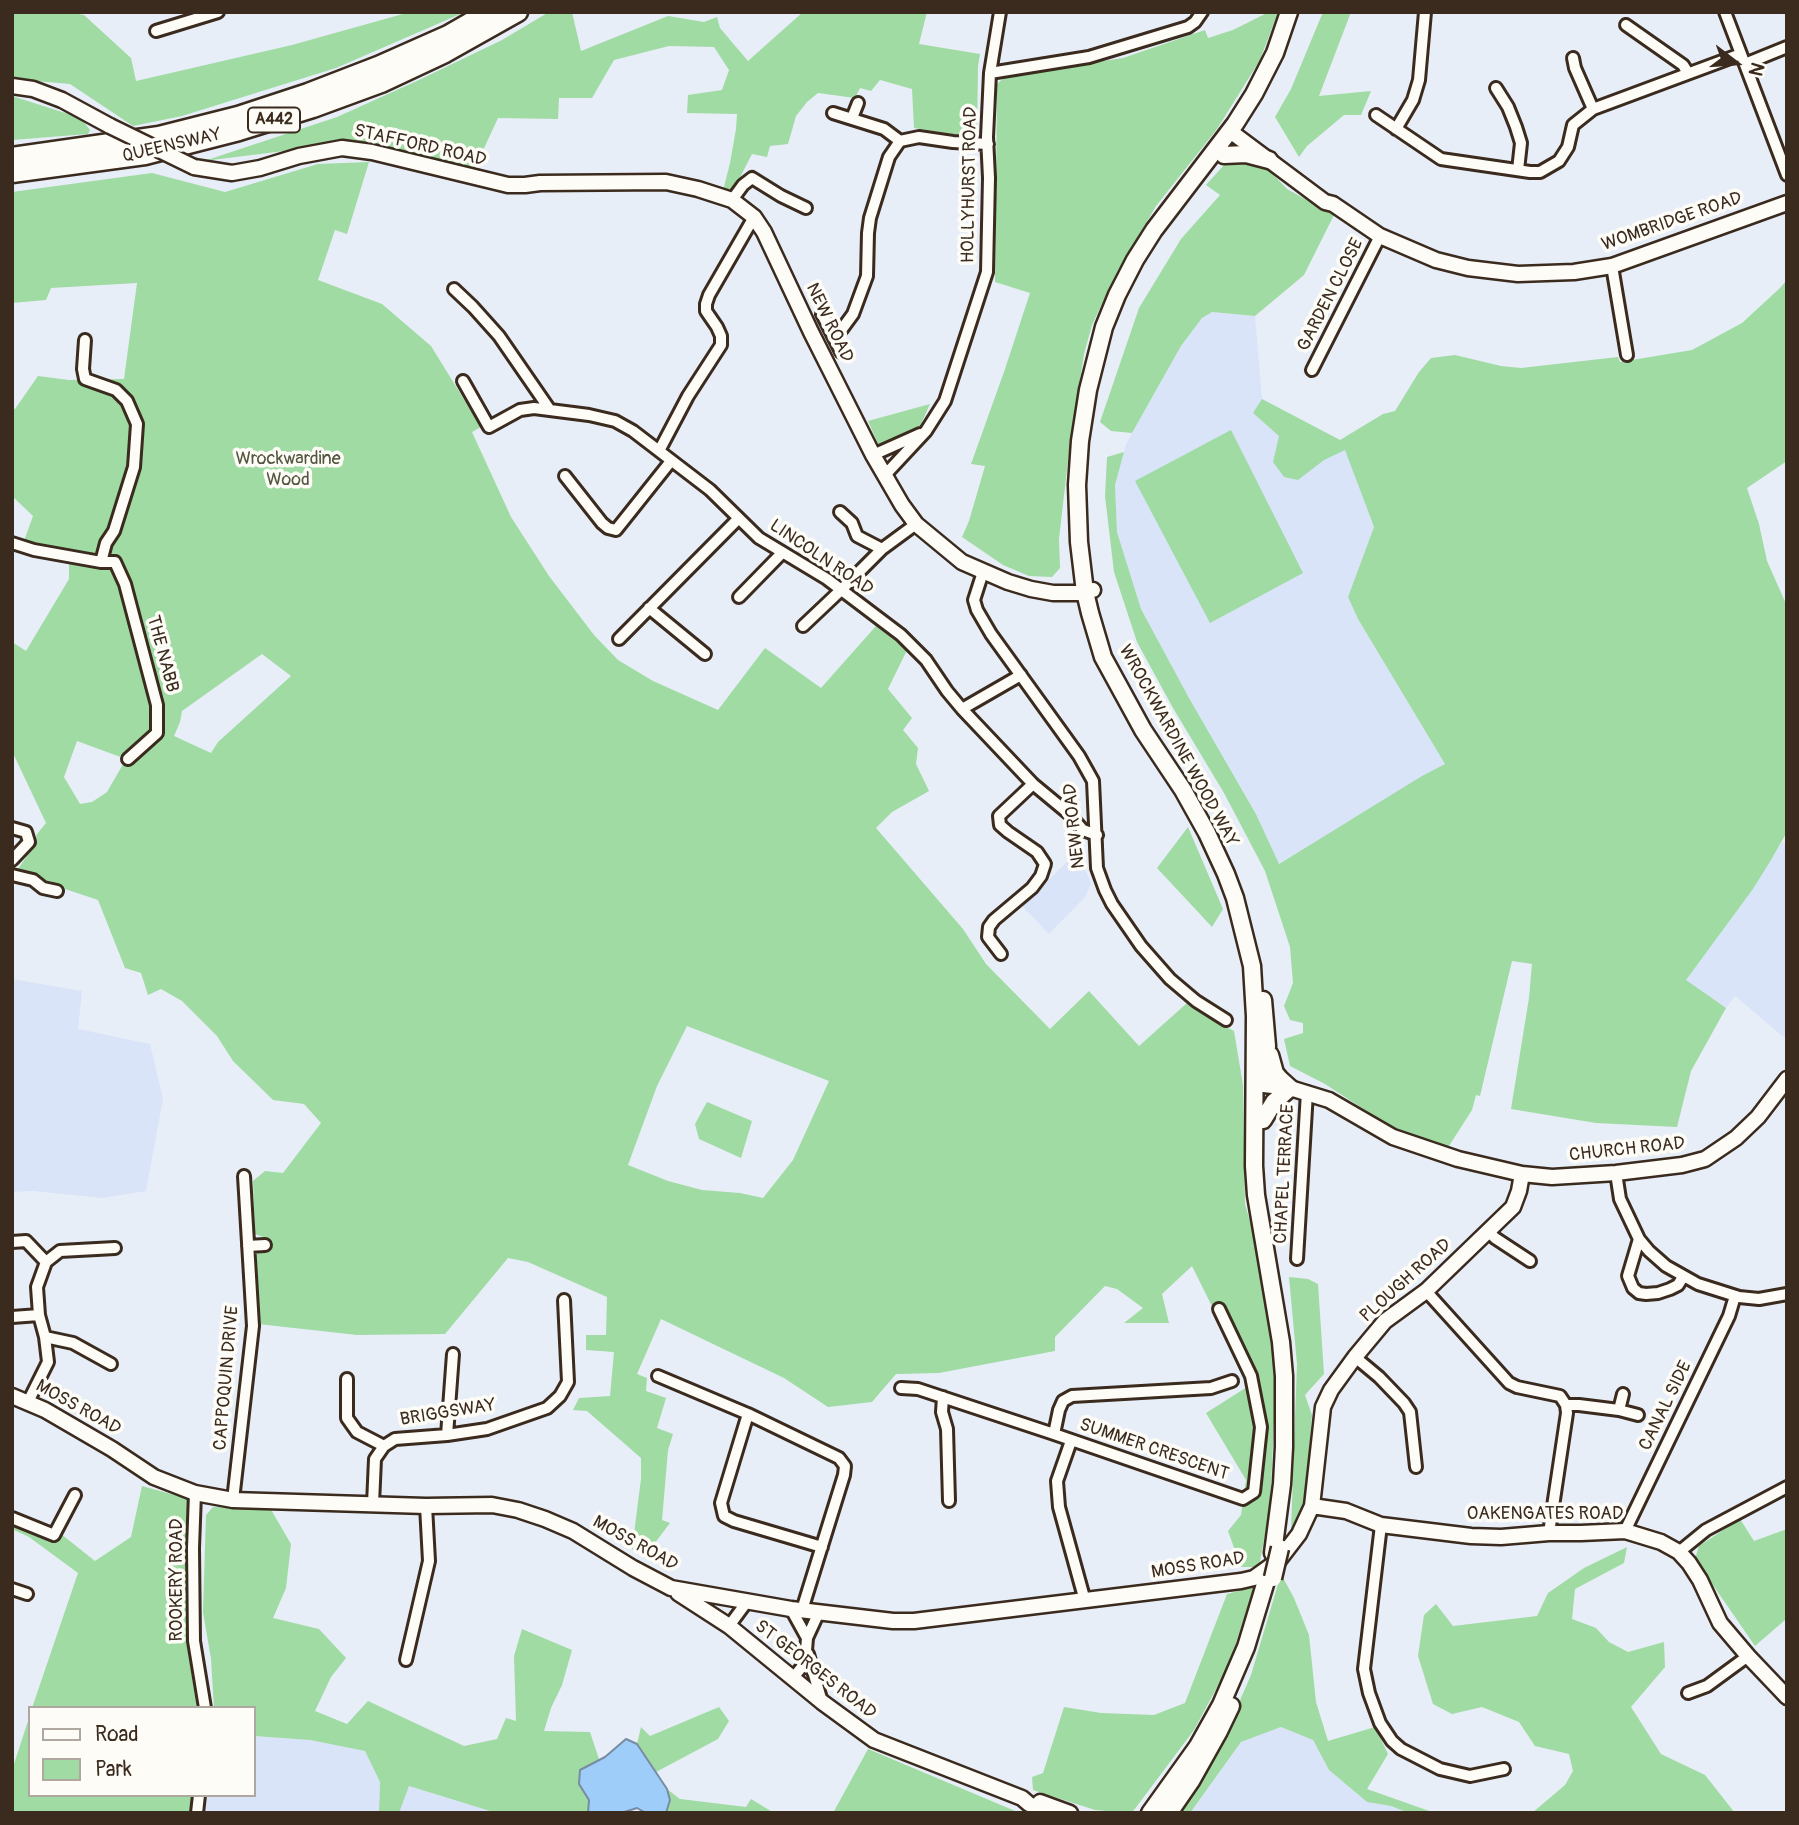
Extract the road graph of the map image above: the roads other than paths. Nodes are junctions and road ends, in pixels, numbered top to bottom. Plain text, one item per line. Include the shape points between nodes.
1 (218, 12) edge
2 (488, 12) edge
3 (518, 12) edge
4 (1000, 12) edge
5 (1202, 12) edge
6 (1289, 12) edge
7 (1298, 12) edge
8 (1425, 12) edge
9 (1725, 12) edge
10 (1626, 25) dead end
11 (156, 31) dead end
12 (1787, 47) edge
13 (1573, 58) dead end
14 (1743, 59) junction
15 (990, 73) junction
16 (1688, 73) junction
17 (12, 86) edge
18 (1496, 88) dead end
19 (858, 103) dead end
20 (1593, 108) junction
21 (833, 113) dead end
22 (1376, 115) dead end
23 (852, 118) junction
24 (1396, 129) junction
25 (1236, 130) junction
26 (900, 141) junction
27 (988, 144) junction
28 (1223, 155) junction
29 (12, 157) edge
30 (1269, 160) junction
31 (1518, 170) junction
32 (12, 173) edge
33 (1787, 175) edge
34 (712, 194) joint
35 (732, 200) junction
36 (1787, 202) edge
37 (1333, 204) junction
38 (806, 208) dead end
39 (754, 216) junction
40 (1380, 236) junction
41 (1612, 266) junction
42 (462, 291) dead end
43 (822, 314) dead end
44 (832, 335) junction
45 (85, 340) dead end
46 (841, 352) dead end
47 (1627, 355) dead end
48 (1312, 370) dead end
49 (463, 381) dead end
50 (550, 410) junction
51 (926, 431) junction
52 (659, 451) junction
53 (873, 455) junction
54 (671, 461) junction
55 (565, 475) dead end
56 (885, 475) junction
57 (840, 512) dead end
58 (738, 519) junction
59 (916, 524) junction
60 (12, 543) edge
61 (882, 549) junction
62 (782, 553) junction
63 (101, 562) junction
64 (983, 572) junction
65 (841, 590) junction
66 (1089, 591) junction
67 (739, 597) dead end
68 (649, 608) junction
69 (803, 626) dead end
70 (619, 639) dead end
71 (705, 654) dead end
72 (1021, 675) junction
73 (962, 709) junction
74 (128, 759) dead end
75 (1033, 784) junction
76 (12, 828) edge
77 (1097, 835) junction
78 (12, 860) edge
79 (12, 875) edge
80 (57, 891) dead end
81 (1001, 954) dead end
82 (1226, 1020) dead end
83 (1267, 1046) junction
84 (1787, 1079) edge
85 (1260, 1084) junction
86 (1290, 1087) junction
87 (1307, 1092) junction
88 (1263, 1120) junction
89 (1616, 1173) junction
90 (1522, 1174) junction
91 (244, 1176) dead end
92 (1489, 1232) junction
93 (1639, 1239) junction
94 (12, 1242) edge
95 (248, 1245) junction
96 (265, 1245) dead end
97 (115, 1248) dead end
98 (1297, 1259) dead end
99 (1530, 1261) dead end
100 (46, 1262) junction
101 (1683, 1277) junction
102 (1426, 1291) junction
103 (1787, 1294) edge
104 (1737, 1296) junction
105 (564, 1300) dead end
106 (1219, 1308) dead end
107 (39, 1315) junction
108 (12, 1317) edge
109 (45, 1338) junction
110 (453, 1354) dead end
111 (1354, 1357) junction
112 (111, 1364) dead end
113 (658, 1376) dead end
114 (347, 1378) dead end
115 (1232, 1381) dead end
116 (901, 1388) dead end
117 (1623, 1394) dead end
118 (12, 1396) edge
119 (943, 1397) junction
120 (28, 1402) junction
121 (1566, 1405) junction
122 (1619, 1410) junction
123 (748, 1414) junction
124 (1638, 1415) dead end
125 (1054, 1434) junction
126 (447, 1435) junction
127 (1071, 1441) junction
128 (384, 1446) junction
129 (1416, 1467) dead end
130 (1787, 1488) edge
131 (195, 1493) junction
132 (75, 1495) dead end
133 (233, 1500) junction
134 (948, 1501) dead end
135 (373, 1504) junction
136 (426, 1506) junction
137 (1312, 1506) junction
138 (12, 1518) edge
139 (1381, 1525) junction
140 (1625, 1531) junction
141 (1549, 1533) junction
142 (822, 1547) junction
143 (1276, 1550) junction
144 (1679, 1552) junction
145 (1270, 1580) junction
146 (671, 1588) junction
147 (12, 1589) edge
148 (27, 1594) dead end
149 (1085, 1601) junction
150 (746, 1602) junction
151 (796, 1610) junction
152 (820, 1612) junction
153 (729, 1626) junction
154 (807, 1638) junction
155 (807, 1651) junction
156 (1748, 1656) junction
157 (406, 1660) dead end
158 (793, 1678) junction
159 (1688, 1693) dead end
160 (1787, 1697) edge
161 (822, 1702) junction
162 (205, 1706) edge
163 (1504, 1769) dead end
164 (1022, 1798) junction
165 (1048, 1813) edge
166 (1070, 1813) edge
167 (1150, 1813) edge
168 (1168, 1813) edge

1 - 11 street
2 - 29 highway, QUEENSWAY / A442 via 378,66 239,116 159,136
3 - 32 highway, QUEENSWAY / A442 via 381,83 313,108 145,155
4 - 15 street, HOLLYHURST ROAD
5 - 15 street via 1188,27 1089,57
6 - 25 main road, WROCKWARDINE WOOD WAY
7 - 25 main road, WROCKWARDINE WOOD WAY via 1266,92
8 - 24 street via 1419,79
9 - 14 street
10 - 16 street
12 - 14 street
13 - 20 street
14 - 16 street
14 - 33 street
15 - 27 street, HOLLYHURST ROAD
16 - 20 street
17 - 34 street, STAFFORD ROAD, bridge via 56,97 194,166 232,173 342,148 508,185 666,182
18 - 31 street via 1521,143
19 - 23 street
20 - 31 street via 1573,125 1559,162 1540,172
21 - 23 street
22 - 24 street
23 - 26 street via 884,129
24 - 31 street via 1441,159
25 - 28 main road, WROCKWARDINE WOOD WAY
25 - 30 street, WOMBRIDGE ROAD
25 - 37 street, WOMBRIDGE ROAD
25 - 66 main road, WROCKWARDINE WOOD WAY via 1154,230 1104,327 1087,390 1077,485
26 - 27 street via 919,137
26 - 44 street via 889,157 870,218 867,276 853,314
27 - 51 street, HOLLYHURST ROAD via 987,272 945,401
28 - 30 main road
28 - 66 main road, WROCKWARDINE WOOD WAY via 1141,264 1107,344 1088,441
30 - 37 street, WOMBRIDGE ROAD
34 - 35 street, NEW ROAD
35 - 38 street via 752,178
35 - 39 street, NEW ROAD
36 - 41 street, WOMBRIDGE ROAD
37 - 40 street, WOMBRIDGE ROAD
39 - 52 street via 706,304 721,345
39 - 53 street, NEW ROAD
40 - 41 street, WOMBRIDGE ROAD via 1468,268 1518,274
40 - 48 street, GARDEN CLOSE
41 - 47 street
42 - 50 street
43 - 44 street
44 - 46 street
45 - 63 street via 85,379 116,390 127,401 137,424 134,467
49 - 50 street, LINCOLN ROAD via 489,427 520,410
50 - 52 street, LINCOLN ROAD via 615,421
51 - 53 street
51 - 56 street, HOLLYHURST ROAD
52 - 54 street, LINCOLN ROAD
53 - 56 street, NEW ROAD
54 - 55 street via 616,530 602,523
54 - 58 street, LINCOLN ROAD via 710,490
56 - 59 street, NEW ROAD
57 - 61 street via 857,536
58 - 62 street, LINCOLN ROAD
58 - 68 street
59 - 61 street
59 - 64 street, NEW ROAD via 962,562
60 - 63 street
61 - 65 street
62 - 65 street, LINCOLN ROAD
62 - 67 street
63 - 74 street, THE NABB via 114,562 125,584 157,705 157,733
64 - 66 street, NEW ROAD via 1043,592
64 - 72 street, NEW ROAD via 974,600 976,610
65 - 69 street
65 - 73 street, LINCOLN ROAD via 916,649
66 - 83 main road, WROCKWARDINE WOOD WAY via 1125,684 1219,841 1231,870 1255,953
66 - 85 main road, WROCKWARDINE WOOD WAY via 1087,604 1104,657 1207,832 1235,898 1254,989
68 - 70 street
68 - 71 street
72 - 73 street
72 - 77 street, NEW ROAD via 1093,780
73 - 75 street, LINCOLN ROAD
75 - 77 street, LINCOLN ROAD via 1083,830
75 - 81 street via 999,816 1000,825 1037,852 1045,864 1032,888 989,927 988,937
76 - 78 street via 26,832 29,842
77 - 82 street, NEW ROAD via 1098,874 1124,924 1170,979
79 - 80 street
83 - 85 main road, WROCKWARDINE WOOD WAY
83 - 86 main road via 1275,1073
84 - 89 street, CHURCH ROAD via 1758,1118 1705,1159
85 - 86 street
85 - 88 main road, WROCKWARDINE WOOD WAY
85 - 143 main road, WROCKWARDINE WOOD WAY via 1256,1195 1284,1376 1284,1460
86 - 87 street
86 - 88 main road
87 - 90 street via 1338,1104 1392,1137
87 - 98 street, CHAPEL TERRACE
88 - 143 main road, WROCKWARDINE WOOD WAY via 1264,1183 1290,1352 1291,1446 1285,1517
89 - 90 street, CHURCH ROAD
89 - 93 street via 1620,1199
90 - 92 street, PLOUGH ROAD via 1513,1207
91 - 95 street, CAPPOQUIN DRIVE
92 - 99 street
92 - 102 street, PLOUGH ROAD
93 - 101 street
93 - 101 street via 1628,1276 1633,1288 1639,1293 1658,1293
94 - 100 street via 26,1241
95 - 96 street
95 - 133 street, CAPPOQUIN DRIVE via 253,1326
97 - 100 street via 60,1251
100 - 107 street via 37,1287
101 - 104 street
102 - 111 street, PLOUGH ROAD via 1385,1321
102 - 121 street via 1509,1383 1560,1396
103 - 104 street via 1759,1299
104 - 140 street, CANAL SIDE
105 - 126 street, BRIGGSWAY via 568,1382 560,1396 547,1408 487,1429
106 - 127 street, SUMMER CRESCENT via 1251,1376 1261,1427 1254,1492 1243,1499
107 - 108 street
107 - 109 street
109 - 112 street via 73,1343
109 - 120 street via 48,1362
110 - 126 street
111 - 129 street via 1410,1412
111 - 137 street, PLOUGH ROAD via 1323,1407
113 - 123 street
114 - 128 street via 347,1418 357,1432
115 - 125 street, SUMMER CRESCENT via 1211,1388 1072,1396 1063,1401
116 - 119 street, SUMMER CRESCENT
117 - 122 street
118 - 120 street, MOSS ROAD
119 - 125 street, SUMMER CRESCENT
119 - 134 street
120 - 131 street, MOSS ROAD via 154,1477
121 - 122 street
121 - 141 street
122 - 124 street
123 - 142 street via 839,1458 845,1466
123 - 142 street via 721,1503 724,1516
125 - 127 street, SUMMER CRESCENT
126 - 128 street, BRIGGSWAY via 395,1438
127 - 149 street via 1057,1481 1059,1507
128 - 135 street, BRIGGSWAY via 375,1459
130 - 144 street via 1706,1530
131 - 133 street, MOSS ROAD
131 - 162 street, ROOKERY ROAD via 194,1641
132 - 138 street via 54,1535
133 - 135 street, MOSS ROAD
135 - 136 street, MOSS ROAD
136 - 146 street, MOSS ROAD via 492,1505 545,1519
136 - 157 street via 429,1561
137 - 139 street, OAKENGATES ROAD via 1346,1511
137 - 149 street, MOSS ROAD via 1299,1534 1279,1560 1254,1578
139 - 141 street, OAKENGATES ROAD via 1471,1536
139 - 163 street via 1364,1669 1380,1723 1401,1749 1440,1769 1470,1776
140 - 141 street, OAKENGATES ROAD
140 - 144 street, OAKENGATES ROAD
142 - 151 street
143 - 145 main road, WROCKWARDINE WOOD WAY, bridge
144 - 156 street, OAKENGATES ROAD via 1700,1580 1720,1623
145 - 167 main road, WROCKWARDINE WOOD WAY via 1221,1705
145 - 168 main road, WROCKWARDINE WOOD WAY via 1258,1637 1238,1690 1191,1781
146 - 150 street, MOSS ROAD
146 - 153 street, ST GEORGES ROAD
147 - 148 street
149 - 152 street, MOSS ROAD via 914,1622
150 - 151 street, MOSS ROAD
150 - 153 street
151 - 152 street, MOSS ROAD
151 - 154 street
152 - 154 street
153 - 158 street, ST GEORGES ROAD
154 - 155 street
155 - 158 street via 805,1663
155 - 161 street
156 - 159 street via 1707,1686
156 - 160 street, OAKENGATES ROAD
158 - 161 street, ST GEORGES ROAD
161 - 164 street, ST GEORGES ROAD via 874,1740
164 - 165 street, ST GEORGES ROAD
164 - 166 street, ST GEORGES ROAD

